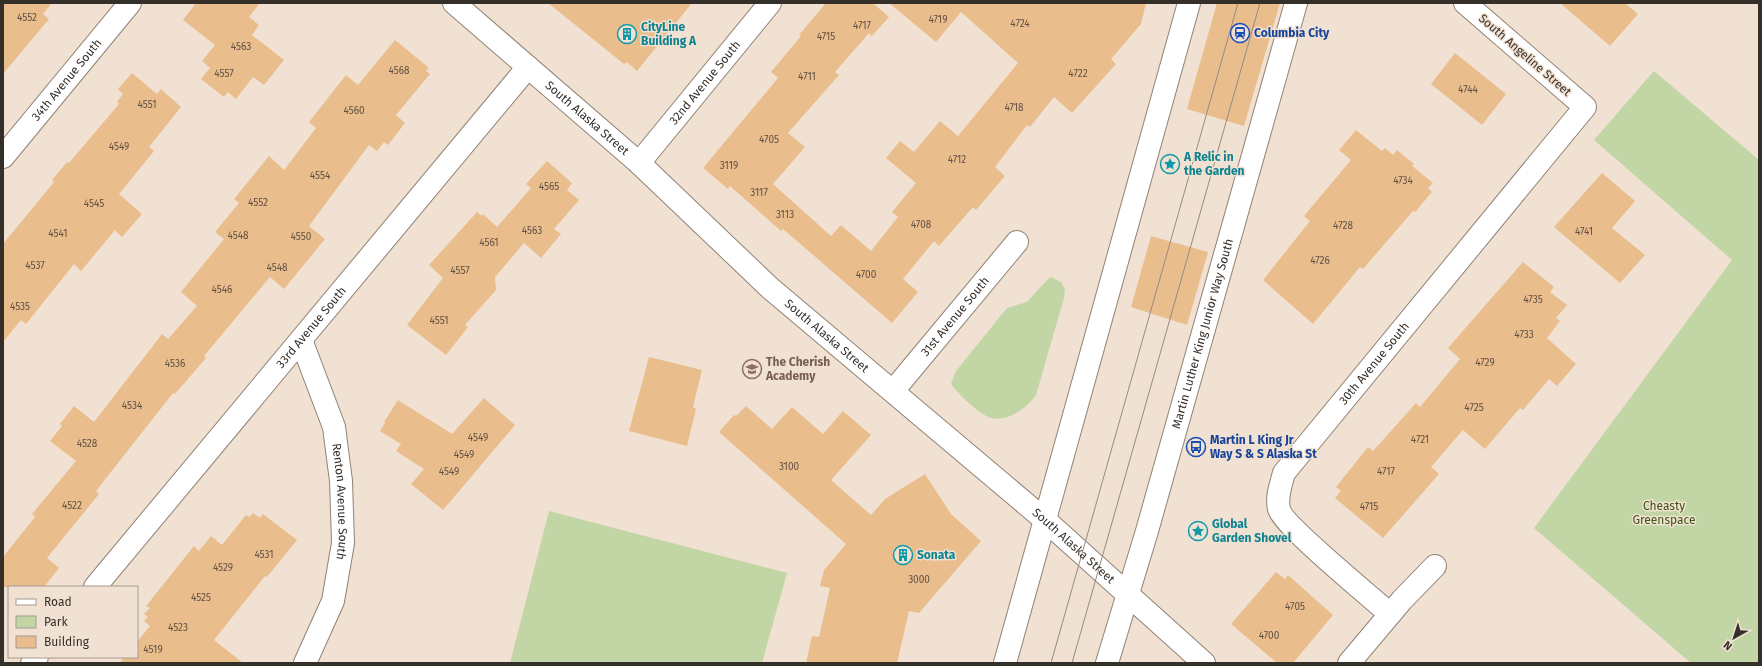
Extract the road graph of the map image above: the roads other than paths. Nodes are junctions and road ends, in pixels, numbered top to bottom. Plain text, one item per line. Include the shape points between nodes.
1 (130, 3) edge
2 (454, 3) edge
3 (770, 3) edge
4 (1189, 3) edge
5 (1296, 3) edge
6 (1465, 3) edge
7 (528, 67) junction
8 (1585, 107) joint
9 (3, 157) edge
10 (639, 163) junction
11 (1017, 242) dead end
12 (301, 340) junction
13 (893, 391) junction
14 (1045, 520) junction
15 (1434, 566) dead end
16 (96, 586) edge
17 (1128, 595) junction
18 (1390, 614) junction
19 (305, 663) edge
20 (1005, 663) edge
21 (1107, 663) edge
22 (1204, 663) edge
23 (1350, 663) edge

1 - 9 street, 34th Avenue South
2 - 7 street, South Alaska Street
3 - 10 street, 32nd Avenue South
4 - 14 street
5 - 17 street, Martin Luther King Junior Way South
6 - 8 street, South Angeline Street
7 - 10 street, South Alaska Street
7 - 12 street, 33rd Avenue South
8 - 18 street, 30th Avenue South via 1284,473 1279,491 1279,510 1293,528
10 - 13 street, South Alaska Street via 770,288
11 - 13 street, 31st Avenue South
12 - 16 street, 33rd Avenue South
12 - 19 street, Renton Avenue South via 334,427 341,481 344,543 333,601
13 - 14 street, South Alaska Street
14 - 17 street, South Alaska Street
14 - 20 street
15 - 18 street
17 - 21 street, Martin Luther King Junior Way South
17 - 22 street, South Alaska Street
18 - 23 street

